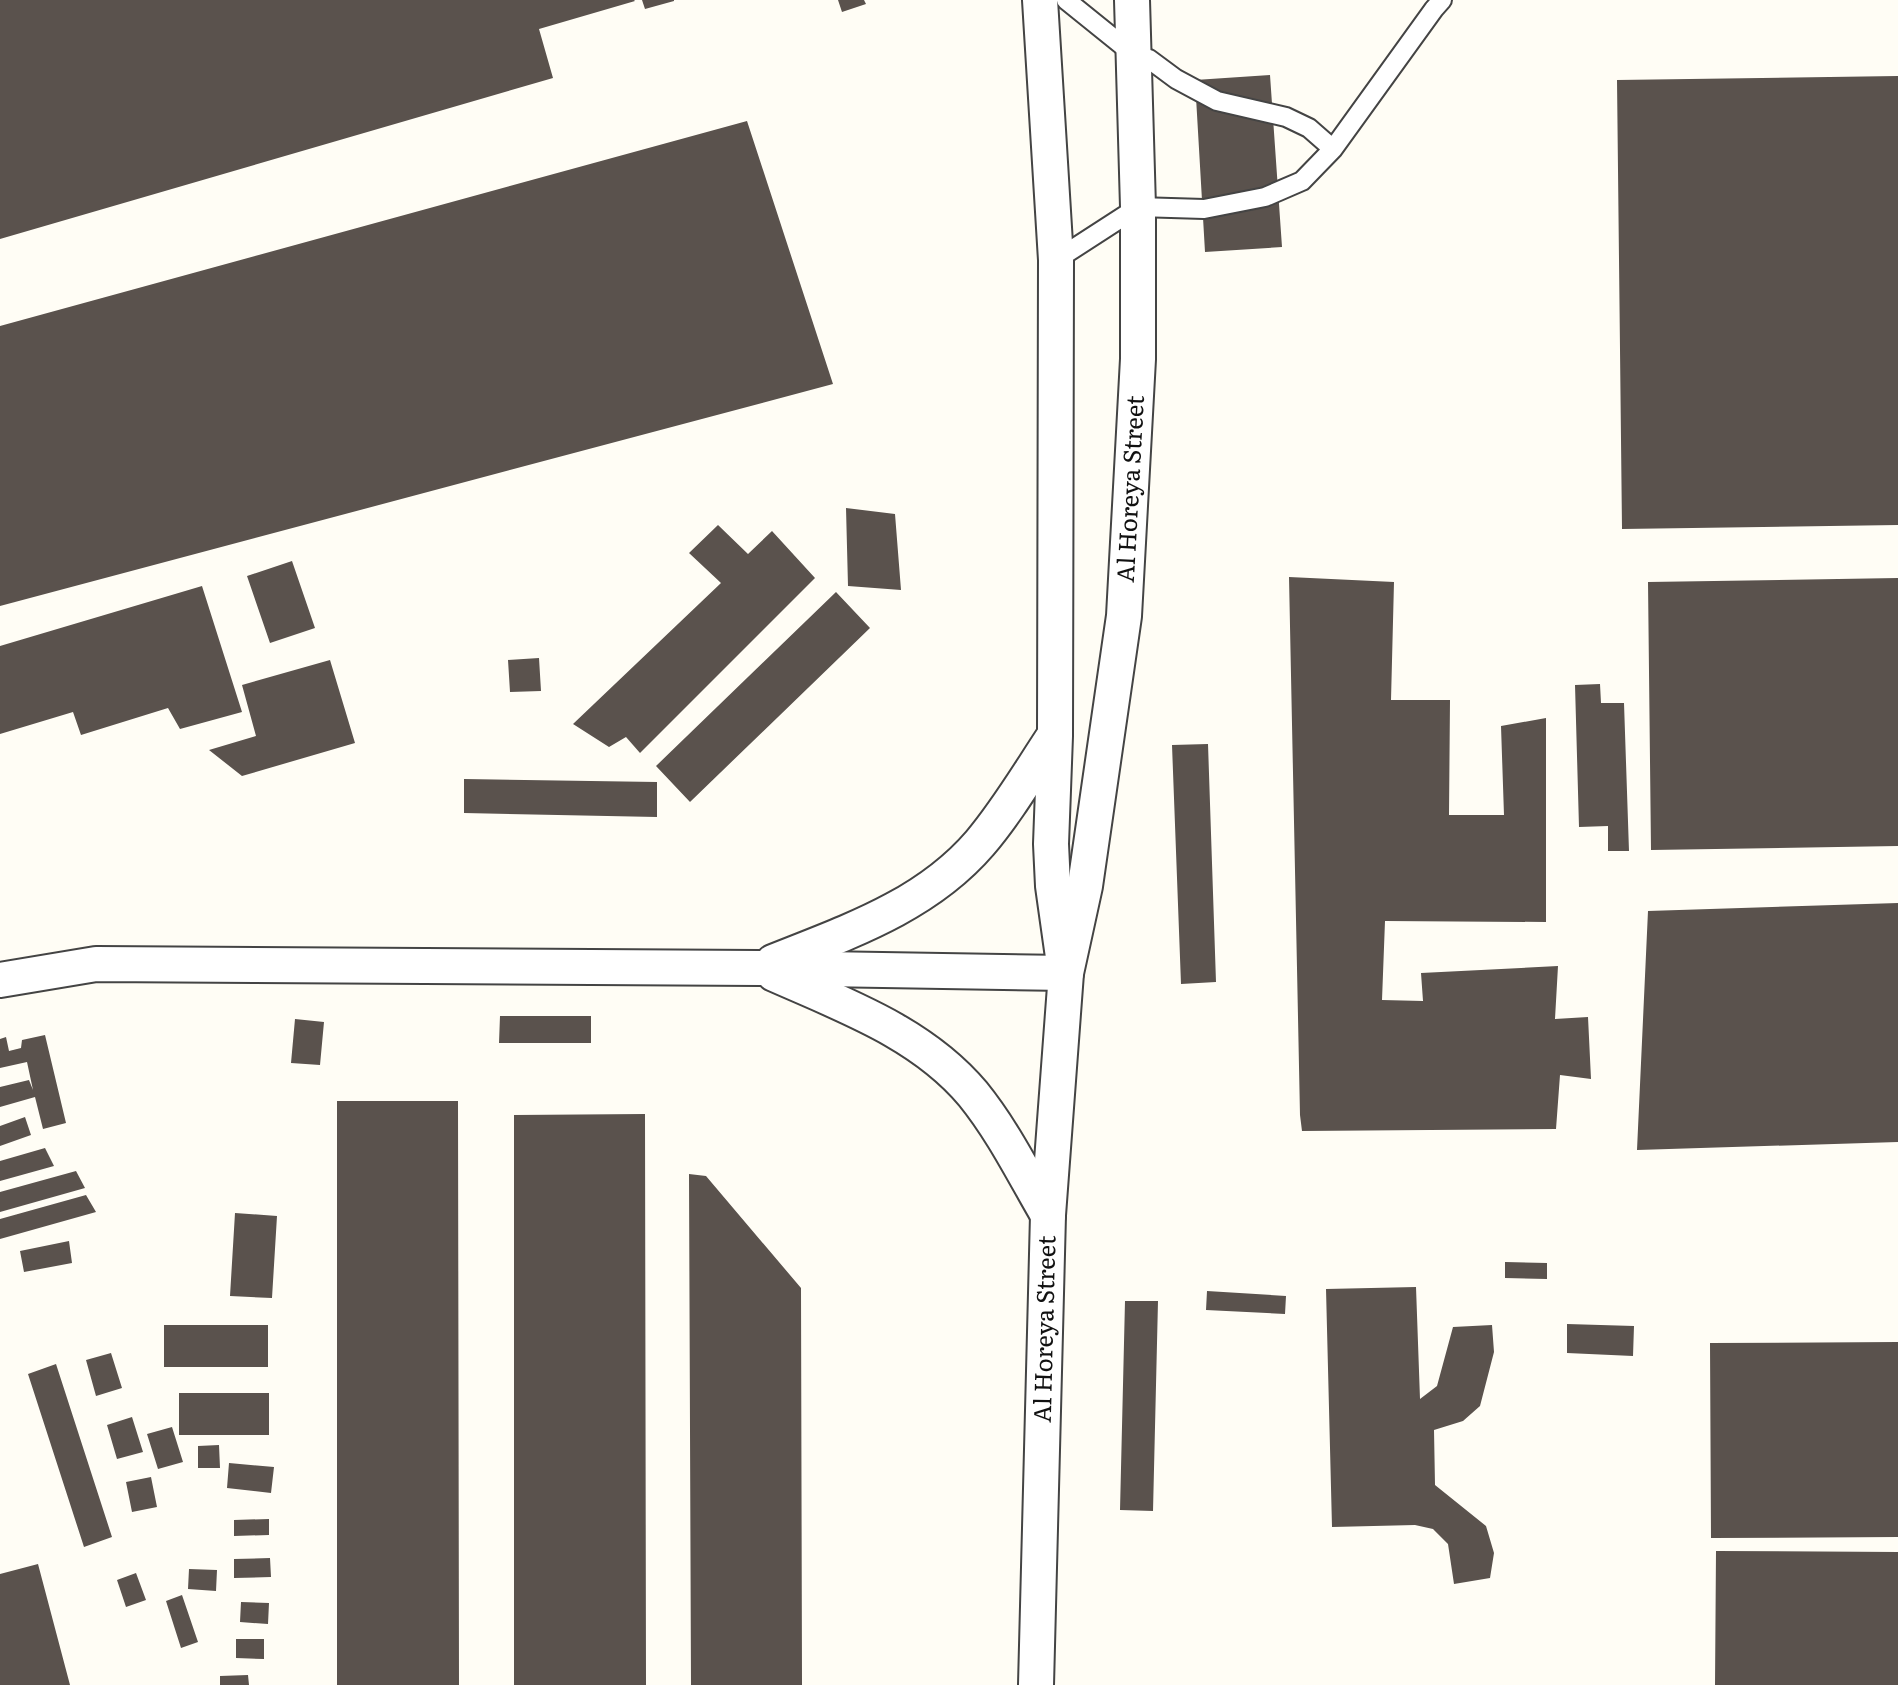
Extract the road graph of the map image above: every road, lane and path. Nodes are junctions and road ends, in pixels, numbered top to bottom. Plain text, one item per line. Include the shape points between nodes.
1 (1040, 0) edge
2 (1066, 0) edge
3 (1132, 0) edge
4 (1442, 0) edge
5 (1133, 54) junction
6 (1333, 149) junction
7 (1138, 207) junction
8 (1056, 260) junction
9 (1055, 736) junction
10 (759, 968) junction
11 (1066, 973) junction
12 (0, 980) edge
13 (1048, 1215) junction
14 (1036, 1685) edge

1 - 8 street, Al Horeya Street
2 - 5 lane
3 - 5 street, Al Horeya Street
4 - 6 lane
5 - 6 lane via 1217,101 1286,117
5 - 7 street, Al Horeya Street
6 - 7 lane via 1302,181 1265,197 1204,209
7 - 8 lane
7 - 11 street, Al Horeya Street via 1138,359 1124,616 1085,886
8 - 9 street, Al Horeya Street
9 - 10 street via 979,844 946,876 908,904 866,925
9 - 11 street, Al Horeya Street via 1051,844
10 - 11 street
10 - 12 street via 96,964
10 - 13 street via 862,1013 939,1061 998,1128
11 - 13 street, Al Horeya Street
13 - 14 street, Al Horeya Street

